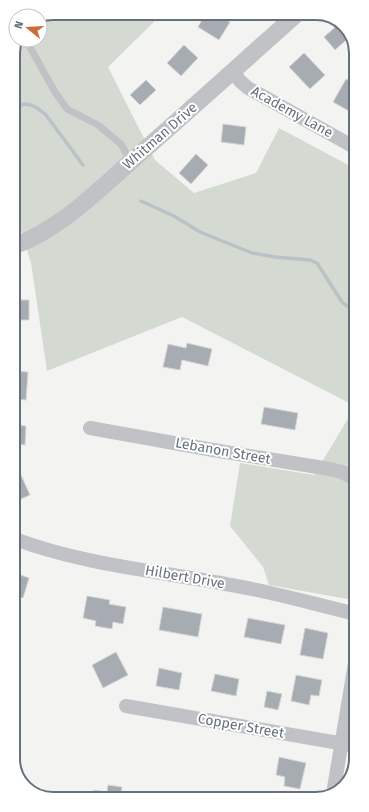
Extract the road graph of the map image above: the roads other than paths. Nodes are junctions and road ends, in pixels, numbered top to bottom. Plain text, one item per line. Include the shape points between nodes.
1 (283, 20) edge
2 (30, 48) edge
3 (233, 72) junction
4 (349, 144) edge
5 (131, 162) junction
6 (20, 244) edge
7 (90, 428) dead end
8 (349, 476) edge
9 (20, 541) edge
10 (349, 612) edge
11 (349, 697) edge
12 (126, 706) dead end
13 (341, 743) junction
14 (349, 745) edge
15 (334, 787) edge

1 - 3 street, Whitman Drive
2 - 5 lane via 67,108 98,125 121,144
3 - 4 street, Academy Lane via 248,88
3 - 5 street, Whitman Drive
5 - 6 street, Whitman Drive via 72,213 32,239
7 - 8 street, Lebanon Street via 330,469
9 - 10 street, Hilbert Drive via 79,559 231,585
11 - 13 street
12 - 13 street, Copper Street
13 - 14 street, Copper Street
13 - 15 street

